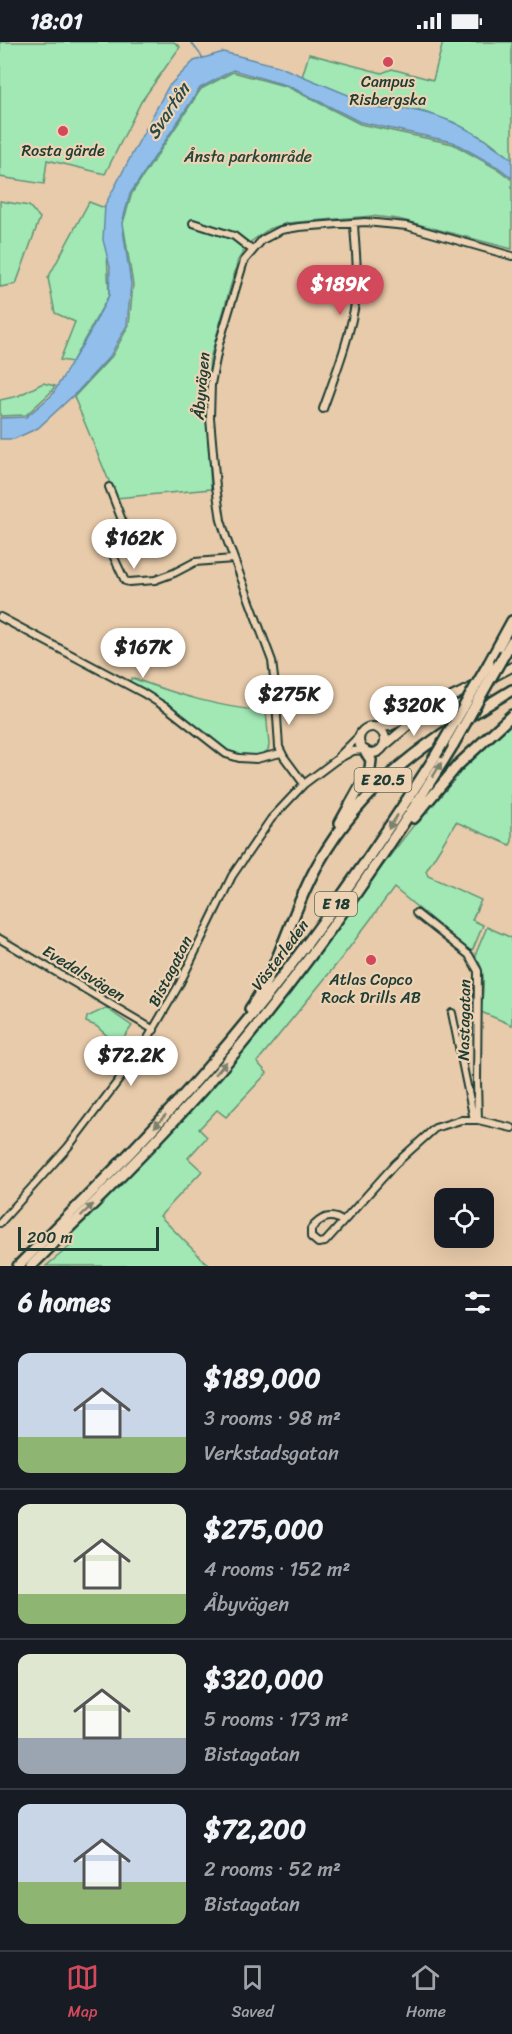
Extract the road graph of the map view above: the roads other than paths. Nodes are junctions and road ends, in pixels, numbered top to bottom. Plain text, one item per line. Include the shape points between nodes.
1 (193, 223) dead end
2 (354, 223) junction
3 (252, 250) junction
4 (512, 256) edge
5 (323, 409) dead end
6 (109, 487) dead end
7 (233, 559) junction
8 (0, 617) edge
9 (512, 621) edge
10 (512, 641) edge
11 (512, 667) edge
12 (512, 690) edge
13 (430, 708) junction
14 (512, 715) edge
15 (378, 728) junction
16 (360, 735) junction
17 (383, 747) junction
18 (364, 751) junction
19 (281, 753) junction
20 (336, 760) junction
21 (304, 784) junction
22 (399, 831) junction
23 (322, 858) junction
24 (416, 913) dead end
25 (0, 939) edge
26 (452, 1013) dead end
27 (154, 1030) junction
28 (227, 1046) junction
29 (476, 1120) junction
30 (512, 1128) edge
31 (343, 1222) junction
32 (0, 1223) edge
33 (18, 1266) edge
34 (31, 1266) edge

1 - 3 street via 234,236
2 - 3 street, Åbyvägen via 289,228 268,236
2 - 4 street, Åbyvägen via 407,226
2 - 5 street via 354,306
3 - 7 street, Åbyvägen via 239,273 211,384 216,495
6 - 7 street via 127,533 111,551 125,581 155,580 195,562
7 - 19 street, Åbyvägen via 274,673
8 - 19 street via 143,693 226,754 256,759
9 -> 28 highway, Västerleden / E 18, bridge via 436,755 379,842
22 -> 10 highway, Västerleden / E 18, bridge
11 - 13 main road, E 20.5
12 - 23 highway, E 20.5 via 436,738 384,778 348,819
13 - 15 main road, E 20.5
13 - 17 main road, E 20.5
14 - 22 highway, E 20.5 via 458,765 405,829
15 - 16 main road, E 20.5 via 366,728
15 - 17 main road, E 20.5 via 385,735
16 - 18 main road, E 20.5 via 359,744
16 - 20 street, Bistagatan / E 20.5
17 - 18 main road, E 20.5 via 376,753
18 - 20 street, Bistagatan / E 20.5 via 353,751
18 - 23 highway, E 20.5 via 371,760 370,769
19 - 21 street, Åbyvägen
20 - 21 street, Bistagatan / E 20.5
21 - 27 street, Bistagatan via 271,819 242,859
34 -> 22 highway, Västerleden / E 18 via 143,1154 232,1055 308,960
23 - 28 highway, E 20.5 via 274,968
24 - 29 street, Nastagatan via 473,959 478,971
25 - 27 street, Evedalsvägen
26 - 29 street
27 - 32 street, Bistagatan via 78,1136
28 -> 33 highway, Västerleden / E 18 via 147,1135
29 - 30 street
29 - 31 street via 435,1128 395,1164
31 - 31 street via 325,1242 318,1243 311,1237 311,1229 320,1219 336,1218

